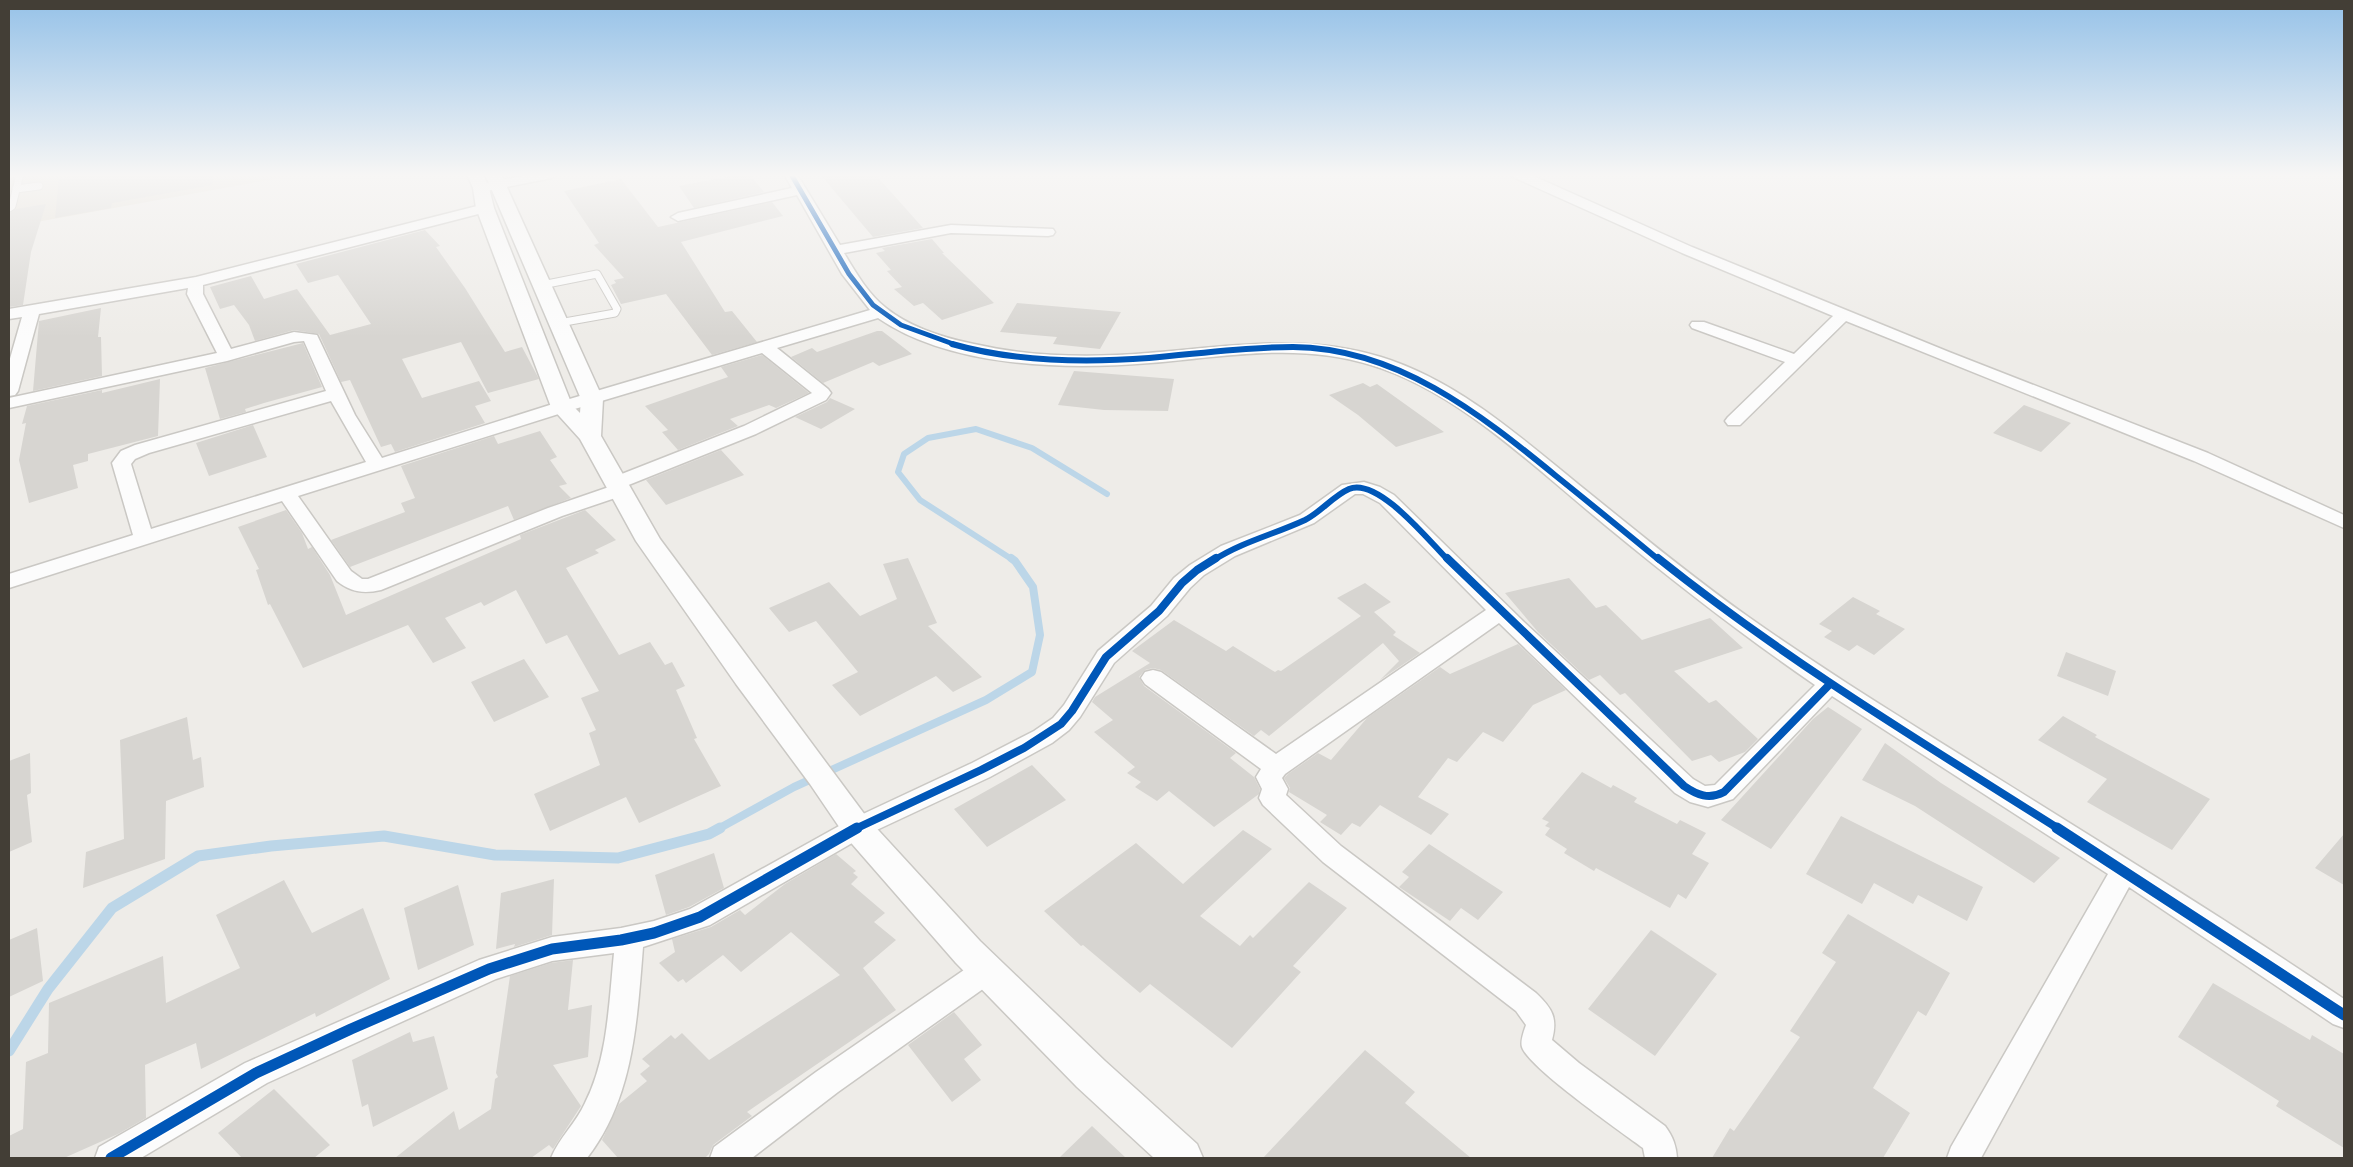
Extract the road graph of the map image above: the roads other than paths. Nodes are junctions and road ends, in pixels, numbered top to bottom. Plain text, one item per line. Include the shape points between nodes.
1 (405, 228) edge
2 (493, 228) edge
3 (512, 228) edge
4 (823, 228) edge
5 (1639, 228) edge
6 (1048, 232) dead end
7 (836, 250) junction
8 (196, 282) junction
9 (542, 285) junction
10 (32, 310) junction
11 (881, 312) junction
12 (9, 314) edge
13 (1842, 315) junction
14 (559, 323) junction
15 (1698, 325) dead end
16 (764, 346) junction
17 (227, 356) junction
18 (1796, 360) junction
19 (9, 391) edge
20 (336, 394) junction
21 (592, 399) junction
22 (9, 402) edge
23 (562, 407) junction
24 (1734, 421) dead end
25 (590, 436) junction
26 (377, 465) junction
27 (618, 486) junction
28 (287, 494) junction
29 (2344, 522) edge
30 (144, 538) junction
31 (9, 581) edge
32 (1500, 610) junction
33 (1153, 678) dead end
34 (1830, 684) junction
35 (1276, 767) junction
36 (857, 828) junction
37 (2124, 871) junction
38 (630, 938) junction
39 (986, 970) junction
40 (2344, 1015) edge
41 (111, 1158) edge
42 (567, 1158) edge
43 (726, 1158) edge
44 (1183, 1158) edge
45 (1661, 1158) edge
46 (1963, 1158) edge

1 - 8 street
2 - 23 street
3 - 9 street
4 - 7 street
5 - 13 street
6 - 7 street via 951,229
7 - 11 street via 861,290
8 - 10 street
8 - 17 street via 195,294
9 - 14 street
9 - 14 lane via 597,274 617,309 615,313 603,316
10 - 12 street
10 - 19 street
11 - 16 street
11 - 34 street via 948,344 1003,355 1090,362 1288,345 1330,349 1380,362 1426,381 1488,422 1712,600
13 - 18 street
13 - 29 street via 2202,457
14 - 21 street
15 - 18 street
16 - 21 street
16 - 27 street via 822,392 820,396 750,430
17 - 20 street via 307,335 314,342
17 - 22 street
18 - 24 street
20 - 26 street
20 - 30 street via 128,455 121,463
21 - 23 street
21 - 25 street
23 - 25 street
23 - 26 street
25 - 27 street
26 - 28 street
27 - 28 street via 374,585 362,587 344,576
27 - 36 street via 649,541
28 - 30 street
30 - 31 street
32 - 34 street via 1684,786 1706,798 1724,792
32 - 35 street
32 - 36 street via 1387,499 1367,488 1349,489 1307,519 1228,551 1197,570 1159,611 1106,657 1072,711 1043,738
33 - 35 street
34 - 37 street
35 - 45 street via 1270,777 1275,789 1272,798 1332,854 1526,1002 1537,1013 1541,1025 1536,1045 1654,1137 1660,1146
36 - 38 street via 700,917
36 - 39 street
37 - 40 street via 2233,939
37 - 46 street
38 - 41 street via 524,956 453,984 256,1073
38 - 42 street via 620,1042 607,1091 594,1122
39 - 43 street
39 - 44 street via 1091,1074

